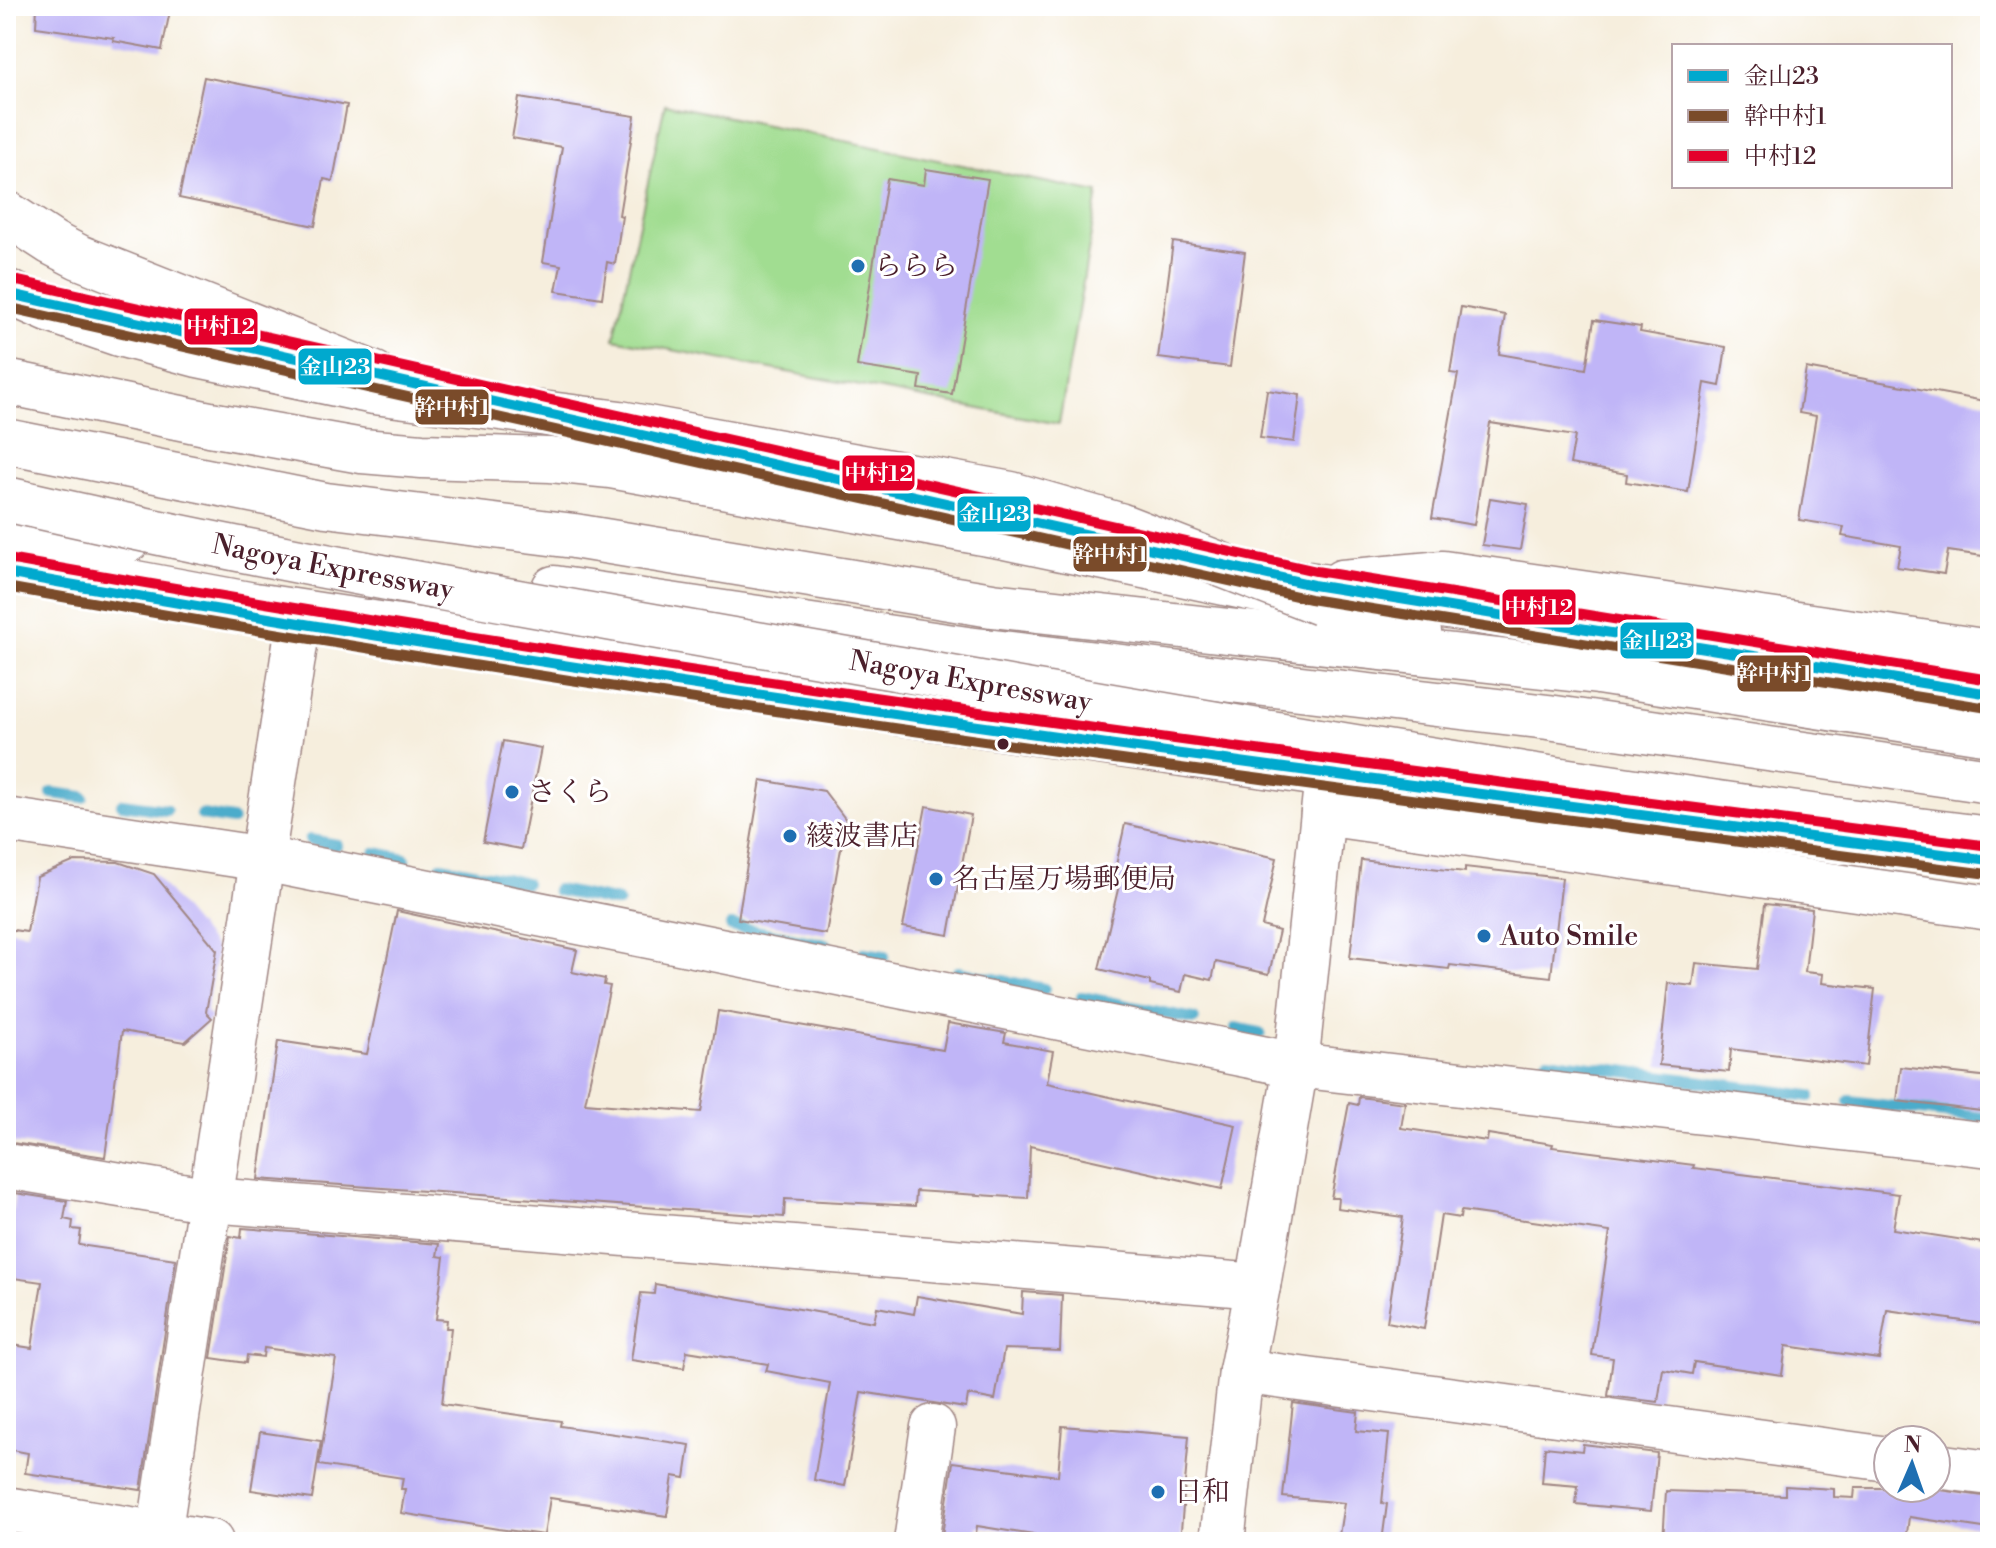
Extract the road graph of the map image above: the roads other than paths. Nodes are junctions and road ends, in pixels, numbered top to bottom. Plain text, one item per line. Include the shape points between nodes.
1 (6, 213) edge
2 (6, 292) edge
3 (375, 374) junction
4 (6, 382) edge
5 (6, 441) edge
6 (6, 499) edge
7 (6, 529) edge
8 (6, 559) edge
9 (6, 570) edge
10 (95, 575) junction
11 (1316, 594) junction
12 (298, 625) junction
13 (1990, 652) edge
14 (1598, 672) junction
15 (1990, 694) edge
16 (1990, 733) edge
17 (1332, 778) junction
18 (1990, 781) edge
19 (6, 820) edge
20 (1990, 839) edge
21 (263, 859) junction
22 (1990, 860) edge
23 (1990, 908) edge
24 (1296, 1065) junction
25 (1990, 1145) edge
26 (6, 1166) edge
27 (211, 1200) junction
28 (1258, 1286) junction
29 (1241, 1371) junction
30 (933, 1427) dead end
31 (1872, 1457) edge
32 (1952, 1468) edge
33 (1990, 1473) edge
34 (6, 1509) edge
35 (159, 1538) edge
36 (211, 1542) edge
37 (916, 1542) edge
38 (1222, 1542) edge

1 - 3 main road via 79,257
2 - 3 main road
2 - 11 main road, bridge via 132,338 374,392 620,423 1011,494 1119,525
3 - 11 main road
4 - 11 main road, bridge via 362,451 611,466
5 - 14 main road, Nagoya Expressway via 326,505 574,536 992,605
6 - 17 main road, Nagoya Expressway, bridge via 276,556 739,641
7 - 18 main road via 333,555 967,649 1548,717
8 - 10 main road
9 - 10 main road
9 - 12 main road
10 - 17 main road, bridge via 425,631 747,674
11 - 13 main road via 1443,573
11 - 14 main road via 1464,645
11 - 15 main road
12 - 17 main road
12 - 21 main road
14 - 16 main road, Nagoya Expressway
17 - 20 main road, Nagoya Expressway, bridge via 1772,811
17 - 22 main road
17 - 23 main road
17 - 24 main road
19 - 21 main road
21 - 24 main road
21 - 27 main road
24 - 25 main road
24 - 28 main road
26 - 27 main road
27 - 28 main road
27 - 35 main road
28 - 29 main road
29 - 31 main road
29 - 38 main road
30 - 37 main road
32 - 33 main road
34 - 35 main road
35 - 36 main road

